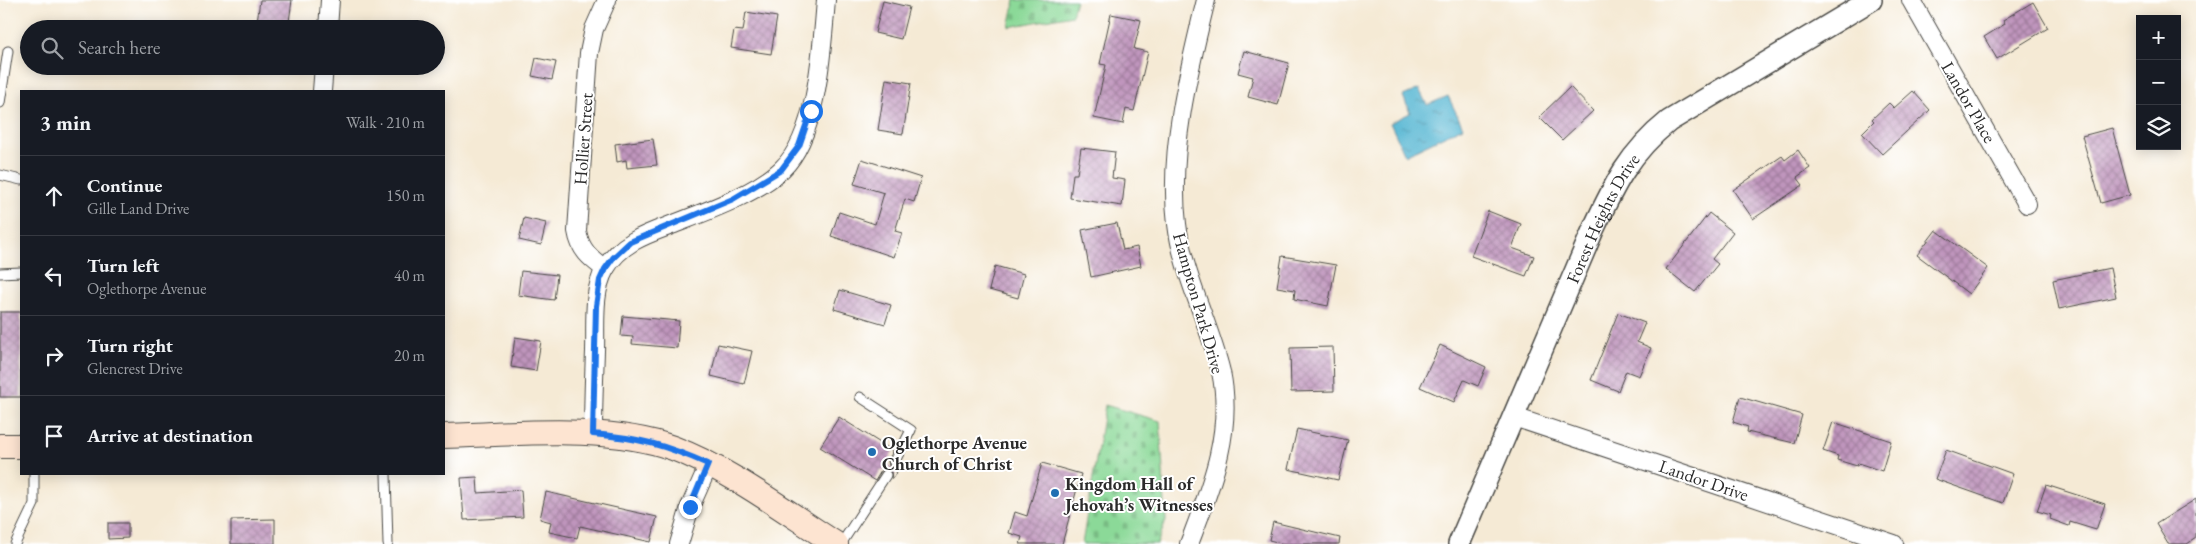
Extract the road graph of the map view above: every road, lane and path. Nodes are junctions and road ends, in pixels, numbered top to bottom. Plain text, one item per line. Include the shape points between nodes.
1 (330, 0) edge
2 (607, 0) edge
3 (826, 0) edge
4 (1206, 0) edge
5 (1871, 0) edge
6 (1911, 0) edge
7 (329, 20) edge
8 (8, 51) dead end
9 (323, 75) edge
10 (322, 90) edge
11 (0, 103) edge
12 (0, 175) edge
13 (20, 180) edge
14 (2027, 204) dead end
15 (605, 269) junction
16 (20, 272) edge
17 (0, 273) edge
18 (860, 397) dead end
19 (1514, 417) junction
20 (593, 434) junction
21 (445, 436) edge
22 (0, 446) edge
23 (20, 446) edge
24 (894, 463) dead end
25 (708, 464) junction
26 (34, 475) edge
27 (386, 475) edge
28 (886, 475) dead end
29 (15, 544) edge
30 (388, 544) edge
31 (679, 544) edge
32 (836, 544) edge
33 (841, 544) edge
34 (1189, 544) edge
35 (1459, 544) edge
36 (1894, 544) edge

1 - 7 street
2 - 15 street, Hollier Street via 594,29 589,53 577,231 585,253
3 - 15 street via 816,89 799,146 791,159 770,178 733,199 630,242
4 - 34 street, Hampton Park Drive via 1180,121 1174,191 1182,254 1220,372 1225,401 1220,456
5 - 19 street, Forest Heights Drive via 1669,121 1649,137 1612,189
6 - 14 street, Landor Place
8 - 11 lane
9 - 10 street
12 - 13 lane
15 - 20 street via 596,306
16 - 17 lane
18 - 24 lane via 911,430
19 - 35 street, Forest Heights Drive
19 - 36 street, Landor Drive via 1856,535
20 - 21 main road
20 - 25 main road via 650,441
22 - 23 main road
25 - 31 street
25 - 32 main road
26 - 29 lane via 34,504
27 - 30 lane
28 - 33 lane

